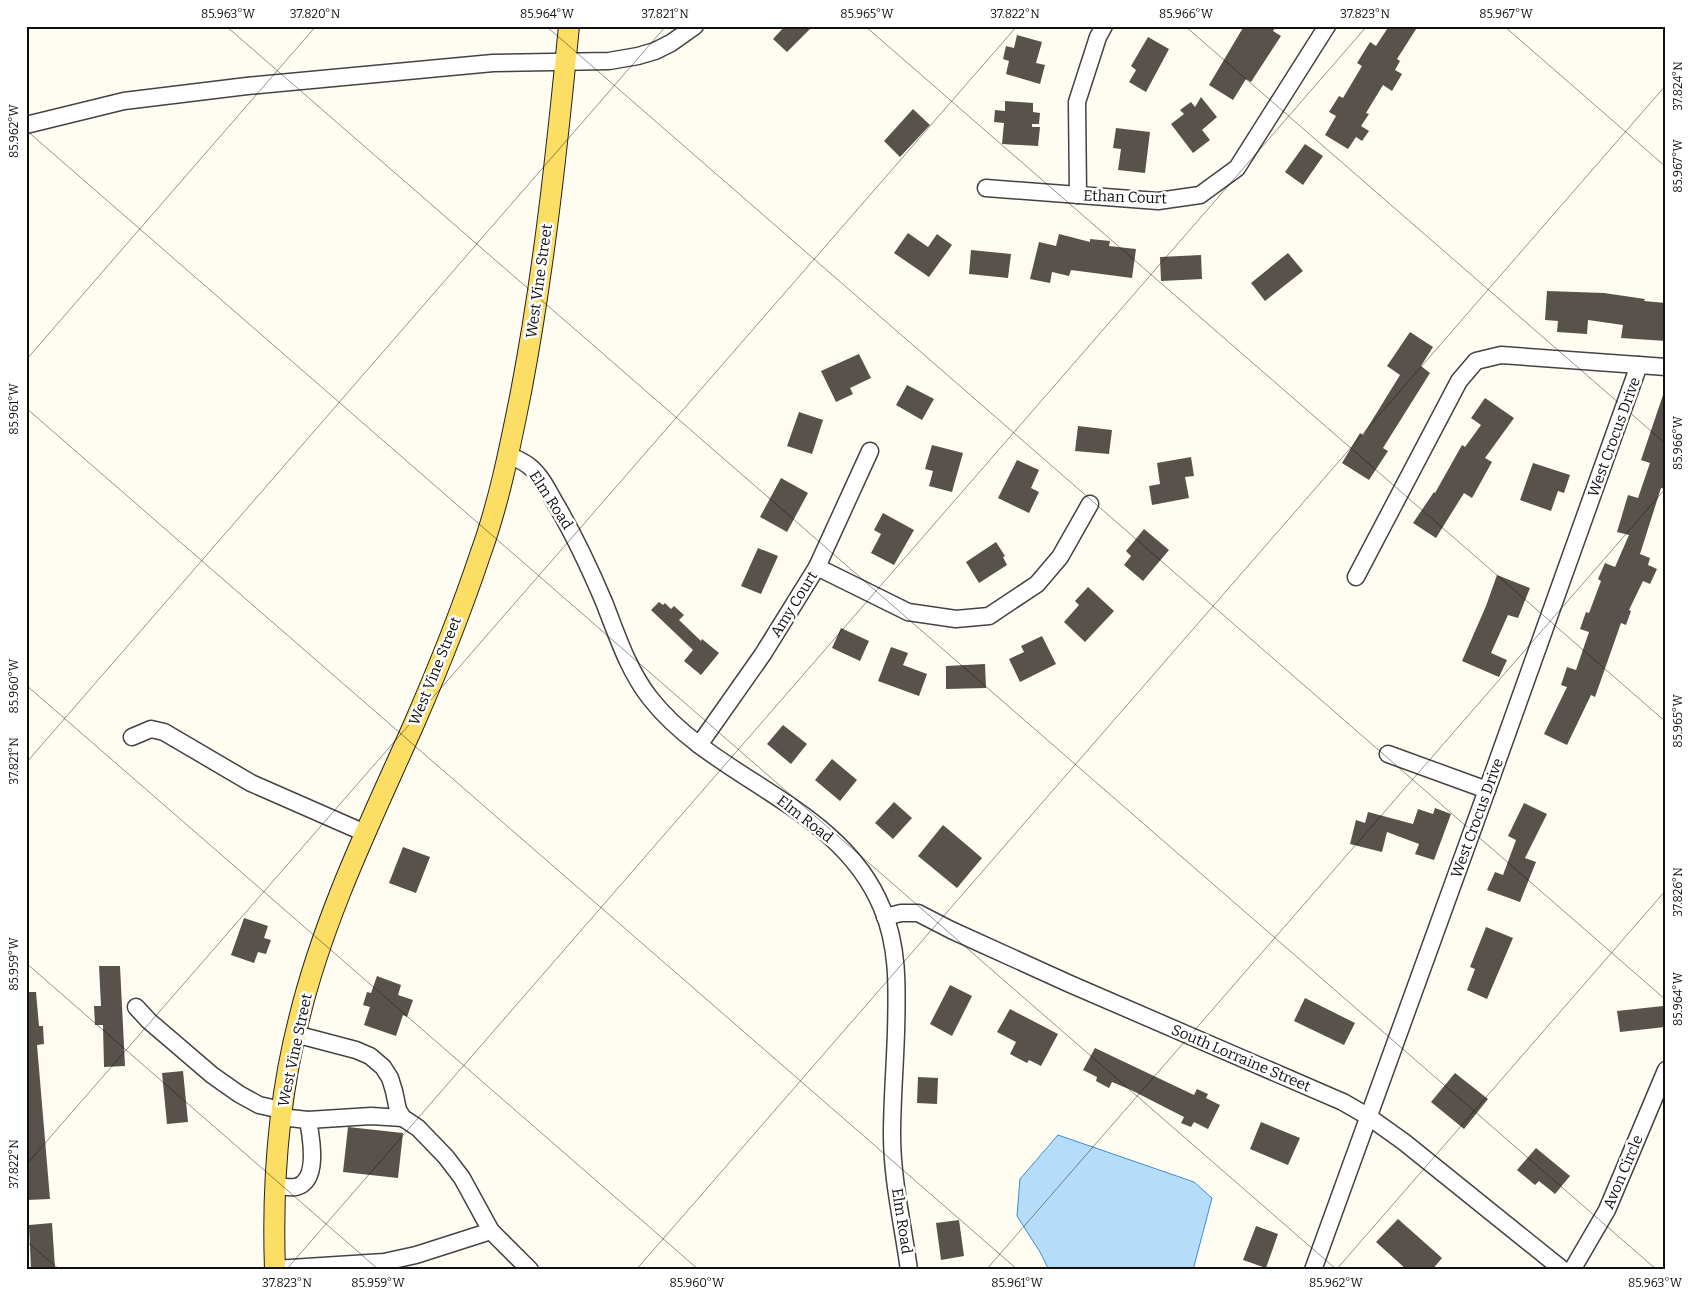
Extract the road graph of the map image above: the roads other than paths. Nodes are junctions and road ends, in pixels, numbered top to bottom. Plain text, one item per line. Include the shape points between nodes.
1 (569, 26) edge
2 (695, 26) edge
3 (1104, 26) edge
4 (1327, 26) edge
5 (565, 61) junction
6 (26, 126) edge
7 (986, 188) dead end
8 (1078, 195) junction
9 (1640, 365) junction
10 (1666, 366) edge
11 (870, 451) dead end
12 (508, 455) junction
13 (1090, 504) dead end
14 (817, 567) junction
15 (1356, 577) dead end
16 (132, 737) dead end
17 (699, 745) junction
18 (1388, 754) dead end
19 (1488, 790) junction
20 (365, 833) junction
21 (885, 917) junction
22 (136, 1007) dead end
23 (295, 1034) junction
24 (1666, 1070) edge
25 (281, 1114) junction
26 (1369, 1117) junction
27 (403, 1118) junction
28 (308, 1120) junction
29 (275, 1186) junction
30 (491, 1231) junction
31 (275, 1269) edge
32 (530, 1270) edge
33 (910, 1270) edge
34 (1313, 1270) edge
35 (1563, 1270) edge
36 (1572, 1270) edge

1 - 5 main road, West Vine Street
2 - 5 street via 671,43 638,56 587,63
3 - 8 street via 1077,102
4 - 8 street, Ethan Court via 1237,168 1200,195 1158,201
5 - 6 street via 493,63 247,86 124,101
5 - 12 main road, West Vine Street via 534,326
7 - 8 street, Ethan Court
9 - 10 street
9 - 15 street via 1500,355 1476,361 1459,380
9 - 19 street, West Crocus Drive
11 - 14 street, Amy Court
12 - 17 street, Elm Road via 530,467 539,477 572,532 622,649 649,696 667,718
12 - 20 main road, West Vine Street via 481,554 464,599 419,713
13 - 14 street via 1060,557 1037,584 989,616 956,619 908,612
14 - 17 street, Amy Court via 763,654
16 - 20 street via 151,729 164,732 251,783
17 - 21 street, Elm Road via 829,836 868,881
18 - 19 street
19 - 26 street, West Crocus Drive
20 - 23 main road, West Vine Street via 327,928
21 - 26 street, South Lorraine Street via 918,913 1070,984 1343,1102
21 - 33 street, Elm Road via 896,961 894,1167
22 - 25 street via 212,1075 239,1094
23 - 25 main road, West Vine Street
23 - 27 street via 370,1056 390,1078
24 - 36 street, Avon Circle via 1607,1210
25 - 28 street
25 - 29 main road, West Vine Street
26 - 34 street, West Crocus Drive
26 - 35 street, South Lorraine Street
27 - 28 street via 370,1116
27 - 30 street via 418,1128 446,1157 462,1178
28 - 29 street via 312,1141 308,1176 296,1187
29 - 31 main road, West Vine Street
30 - 31 street via 384,1262
30 - 32 street

